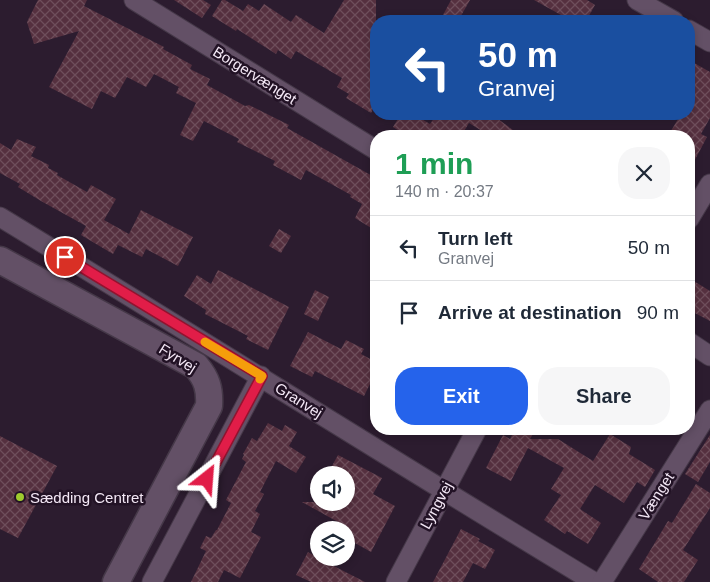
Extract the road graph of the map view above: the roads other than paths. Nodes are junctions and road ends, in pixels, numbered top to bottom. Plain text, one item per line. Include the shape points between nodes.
1 (134, 0) edge
2 (637, 0) edge
3 (663, 15) edge
4 (695, 33) edge
5 (710, 42) edge
6 (370, 146) edge
7 (710, 184) edge
8 (695, 209) edge
9 (0, 217) edge
10 (0, 260) edge
11 (695, 346) edge
12 (710, 356) edge
13 (262, 376) junction
14 (710, 410) edge
15 (695, 434) edge
16 (474, 435) edge
17 (694, 435) edge
18 (444, 491) junction
19 (116, 582) edge
20 (152, 582) edge
21 (396, 582) edge
22 (594, 582) edge
23 (602, 582) edge

1 - 6 street, Borgervænget
2 - 3 street
4 - 5 street
7 - 8 street
9 - 13 street, Granvej
10 - 19 street, Fyrvej via 196,366 205,377 210,391 209,406
11 - 12 street
13 - 18 street, Granvej
13 - 20 street
14 - 15 street, Vænget
16 - 18 street, Lyngvej
17 - 23 street, Vænget
18 - 21 street, Lyngvej
18 - 22 street

